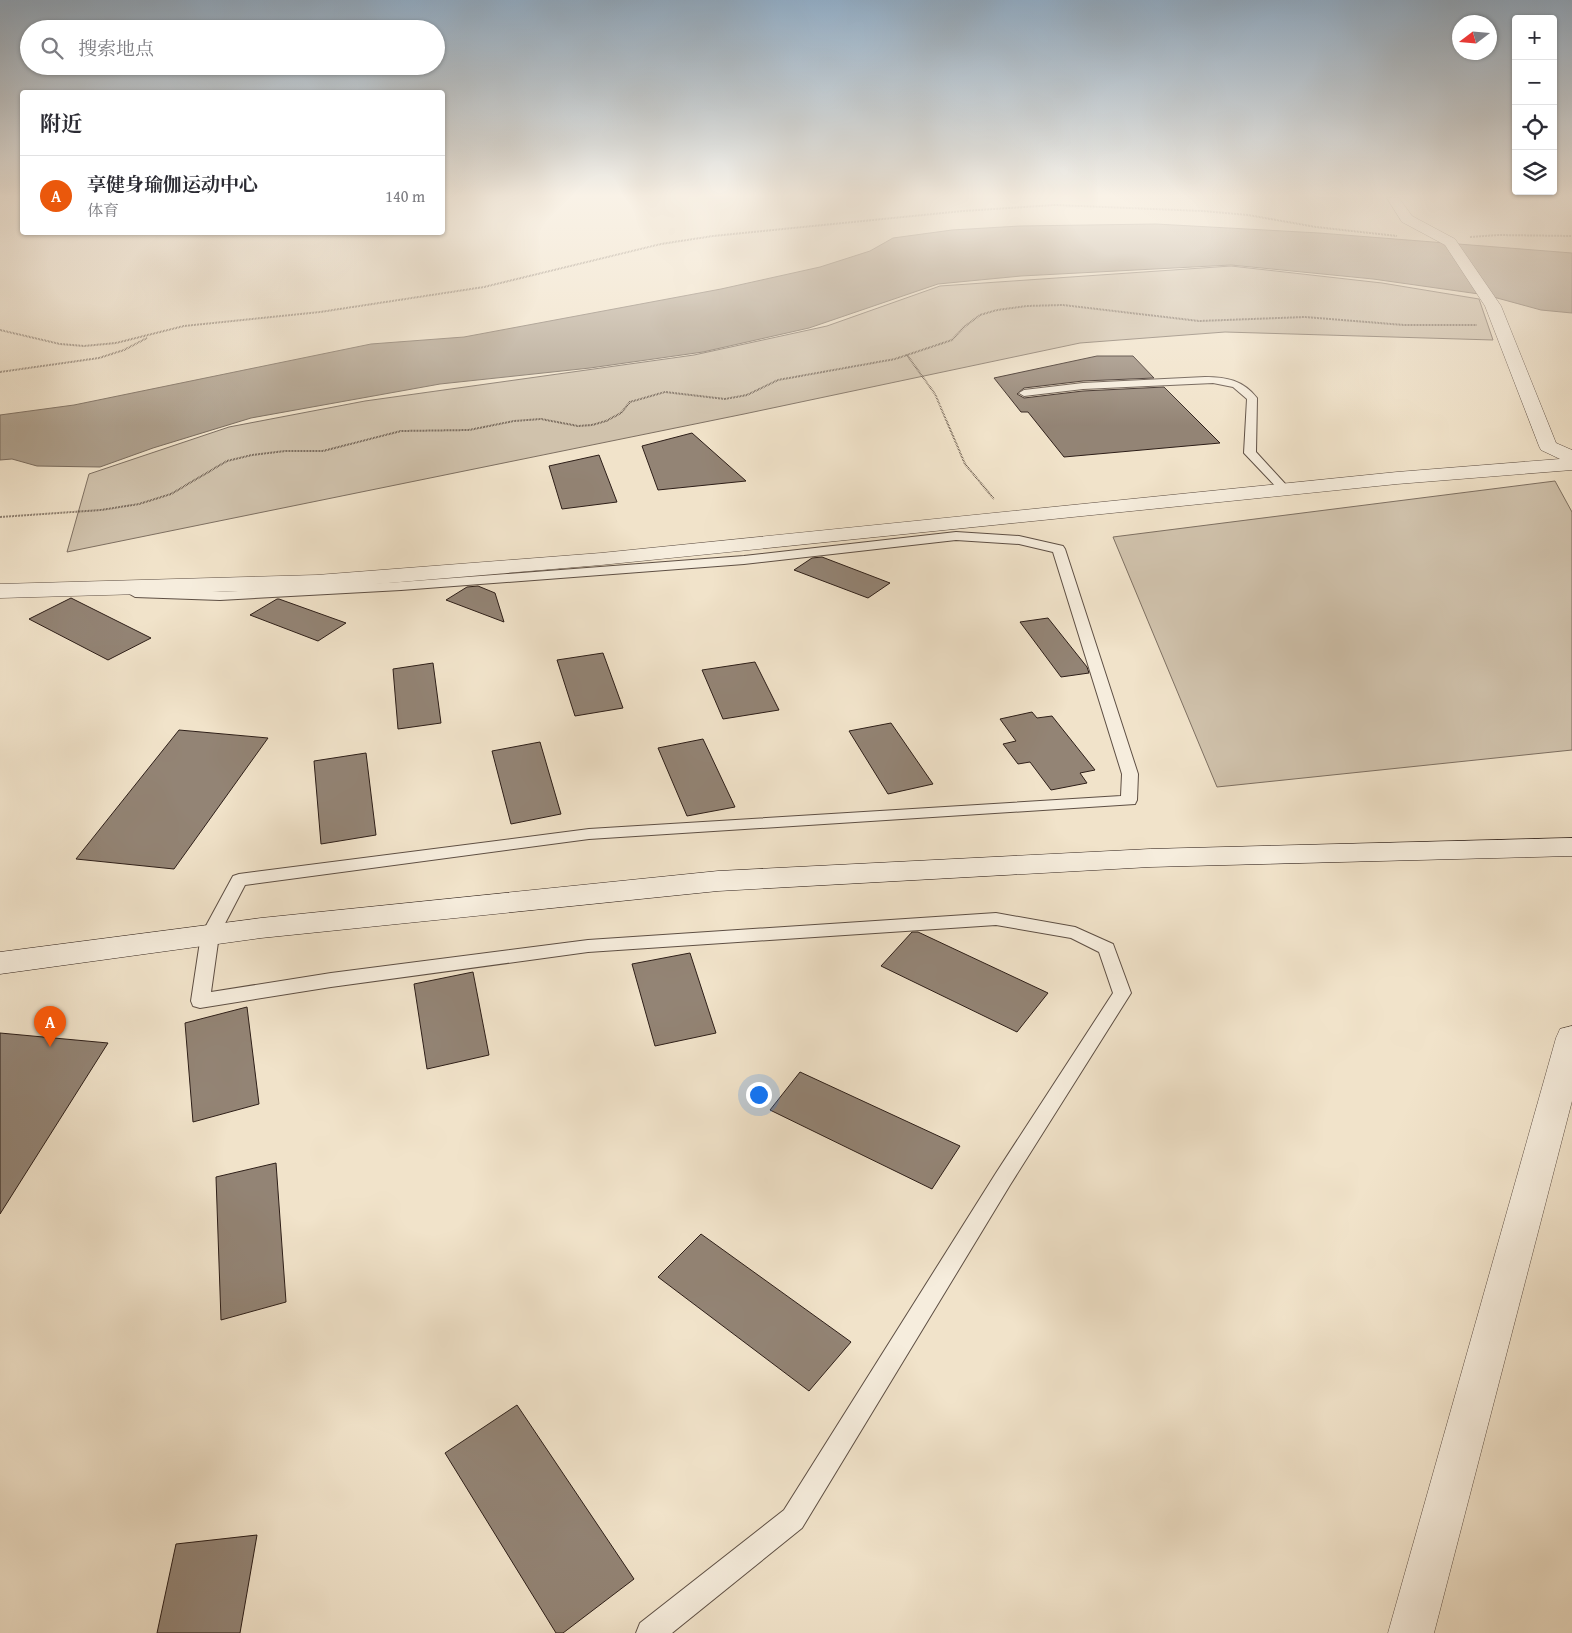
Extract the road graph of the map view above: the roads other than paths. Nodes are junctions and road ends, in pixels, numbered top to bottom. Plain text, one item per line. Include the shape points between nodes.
1 (1472, 274) edge
2 (1024, 393) dead end
3 (1572, 458) edge
4 (1572, 464) edge
5 (1286, 490) junction
6 (0, 591) edge
7 (0, 597) edge
8 (1572, 847) edge
9 (210, 935) junction
10 (0, 963) edge
11 (1572, 1038) edge
12 (650, 1633) edge
13 (1411, 1633) edge

1 - 3 street via 1493,306 1548,446
2 - 5 lane via 1083,386 1205,380 1241,385 1252,398 1250,453
4 - 5 street
5 - 6 street via 611,558 317,582
7 - 9 lane via 120,592 220,596 382,587 744,560 956,536 1020,540 1059,549 1130,774 1130,800 589,834 238,880
8 - 9 street via 1150,858 718,881
9 - 10 street
9 - 12 lane via 200,1001 588,946 996,919 1075,933 1107,948 1122,992 793,1519
11 - 13 street

